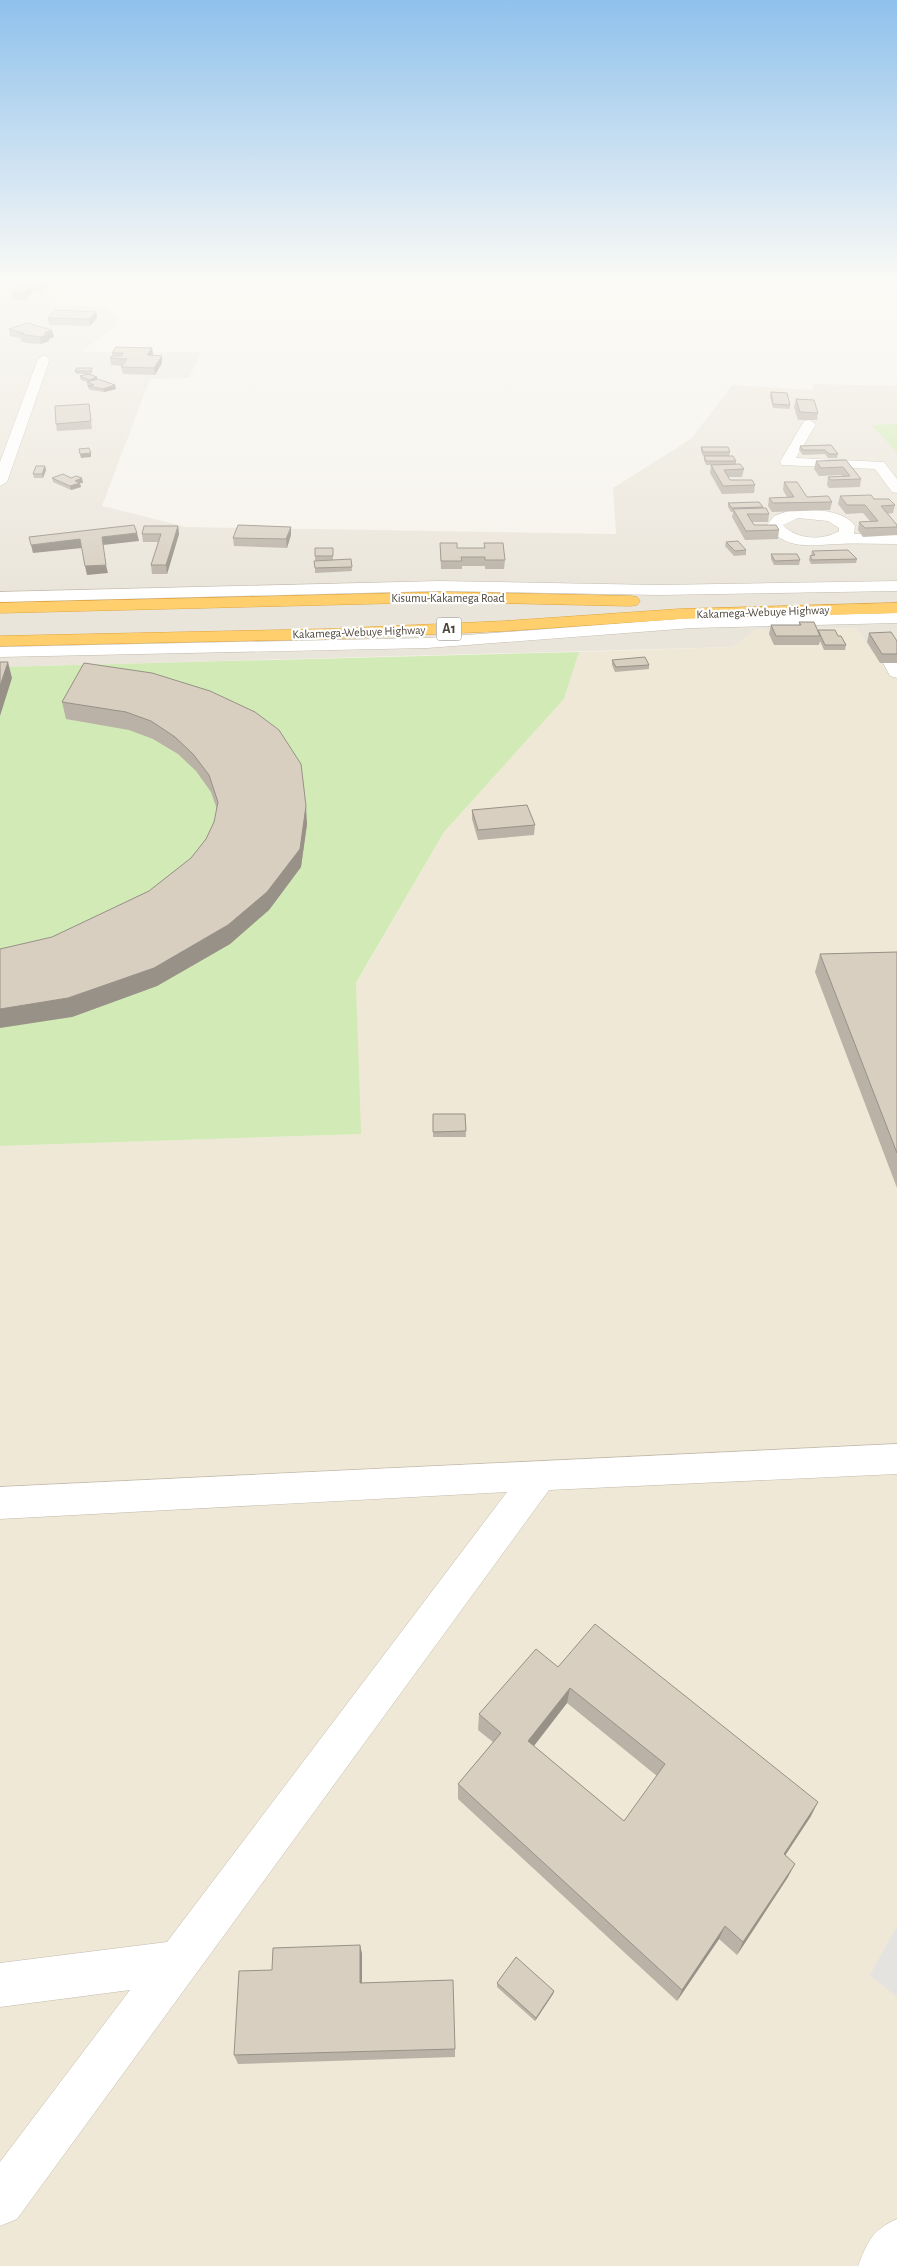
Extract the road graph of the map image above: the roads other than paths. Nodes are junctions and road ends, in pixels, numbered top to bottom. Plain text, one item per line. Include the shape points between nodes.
1 (35, 385) edge
2 (809, 424) edge
3 (0, 482) edge
4 (897, 489) edge
5 (837, 539) dead end
6 (897, 539) edge
7 (897, 586) edge
8 (456, 587) junction
9 (0, 596) edge
10 (897, 597) edge
11 (491, 598) junction
12 (109, 604) junction
13 (0, 608) edge
14 (897, 608) edge
15 (897, 618) edge
16 (456, 628) junction
17 (497, 637) junction
18 (92, 639) junction
19 (0, 641) edge
20 (0, 652) edge
21 (897, 1459) edge
22 (540, 1475) junction
23 (0, 1503) edge
24 (178, 1962) junction
25 (0, 1985) edge
26 (0, 2202) edge
27 (897, 2244) edge
28 (883, 2266) edge

1 - 3 street
2 - 4 street via 787,462 879,464
5 - 6 street
7 - 8 street via 668,590
8 - 9 street
8 - 11 street
10 - 11 highway, Kisumu-Kakamega Road / A1 via 648,602
11 - 12 highway, Kisumu-Kakamega Road / A1
12 - 13 highway, Kisumu-Kakamega Road / A1
12 - 18 highway via 88,612 72,627
14 - 16 highway, Kakamega-Webuye Highway / A1 via 679,614
15 - 17 street via 873,626 692,622
16 - 17 street
16 - 18 highway, Kakamega-Webuye Highway / A1
17 - 20 street via 426,643
18 - 19 highway, Kakamega-Webuye Highway / A1
21 - 22 street
22 - 23 street
22 - 24 street
24 - 25 street
24 - 26 street
27 - 28 street

